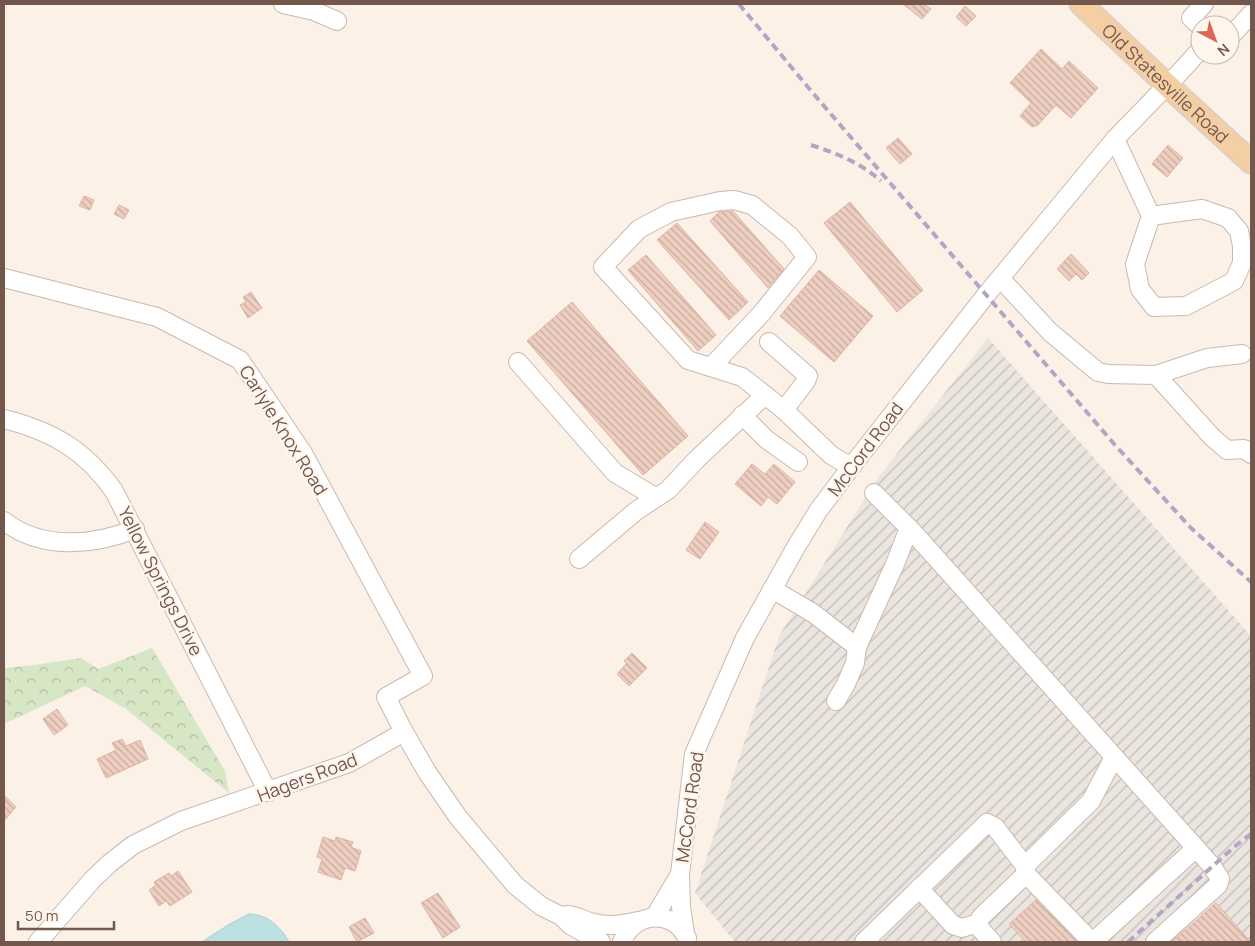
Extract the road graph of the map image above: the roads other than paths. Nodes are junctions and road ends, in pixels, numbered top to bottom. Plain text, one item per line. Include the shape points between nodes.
1 (283, 4) edge
2 (1081, 4) edge
3 (1204, 4) edge
4 (1251, 14) edge
5 (1194, 15) edge
6 (337, 21) dead end
7 (1240, 26) edge
8 (1190, 61) edge
9 (1167, 85) junction
10 (1115, 139) junction
11 (1251, 162) edge
12 (1151, 216) junction
13 (4, 278) edge
14 (1000, 278) junction
15 (769, 342) dead end
16 (1242, 354) dead end
17 (518, 362) dead end
18 (711, 366) junction
19 (1156, 375) junction
20 (765, 395) junction
21 (784, 410) junction
22 (742, 415) junction
23 (4, 419) edge
24 (1251, 454) edge
25 (798, 462) dead end
26 (851, 467) junction
27 (874, 493) dead end
28 (655, 498) junction
29 (4, 521) edge
30 (909, 528) junction
31 (135, 529) junction
32 (579, 559) dead end
33 (772, 589) junction
34 (857, 647) junction
35 (836, 701) dead end
36 (404, 732) junction
37 (1114, 757) junction
38 (268, 792) junction
39 (1196, 848) junction
40 (1026, 870) junction
41 (680, 874) junction
42 (919, 888) junction
43 (561, 916) junction
44 (647, 919) junction
45 (978, 923) junction
46 (687, 938) edge
47 (38, 942) edge
48 (601, 942) edge
49 (622, 942) edge
50 (864, 942) edge
51 (992, 942) edge
52 (1092, 942) edge
53 (1155, 942) edge

1 - 6 street via 314,11
2 - 9 main road, Old Statesville Road
3 - 5 street
4 - 7 street
8 - 9 street, McCord Road
9 - 10 street, McCord Road
9 - 11 main road, Old Statesville Road
10 - 12 street
10 - 14 street, McCord Road
12 - 12 street via 1135,264 1140,289 1154,307 1186,306 1234,281 1242,264 1242,246 1239,231 1228,218 1202,209
13 - 36 street, Carlyle Knox Road via 157,317 240,360 303,453 423,676 386,697
14 - 19 street via 1050,332 1098,372
14 - 26 street, McCord Road
15 - 21 street via 808,376
16 - 19 street via 1207,358
17 - 28 street via 615,473
18 - 18 street via 761,314 807,257 790,236 752,205 734,200 671,212 647,224 603,267 688,360
18 - 20 street via 742,377
19 - 24 street via 1227,450 1244,450
20 - 21 street
20 - 22 street
21 - 26 street via 831,455
22 - 25 street via 766,439
22 - 28 street via 668,490
23 - 31 street, Yellow Springs Drive via 52,435 87,459 114,491
26 - 33 street, McCord Road via 818,511
27 - 30 street
28 - 32 street
29 - 31 street via 29,535 68,542 102,540
30 - 34 street
30 - 37 street
31 - 38 street, Yellow Springs Drive
33 - 34 street via 813,613
33 - 41 street, McCord Road via 745,638 694,754
34 - 35 street via 855,663
36 - 38 street, Hagers Road via 349,764
36 - 43 street via 427,772 479,843 515,885 541,906
37 - 39 street
37 - 40 street via 1091,800
38 - 47 street, Hagers Road via 180,822 133,845 104,868
39 - 52 street
39 - 53 street via 1212,866 1220,880 1218,885
40 - 42 street via 995,827 987,822
40 - 45 street via 980,917
40 - 52 street
41 - 44 street, McCord Road
41 - 46 street, McCord Road via 681,907
42 - 45 street via 952,925 962,928
42 - 50 street
43 - 44 street via 573,915 593,923 614,926
43 - 48 street via 570,925
44 - 46 street, McCord Road via 669,920 678,925
44 - 49 street, McCord Road via 625,934
45 - 51 street

